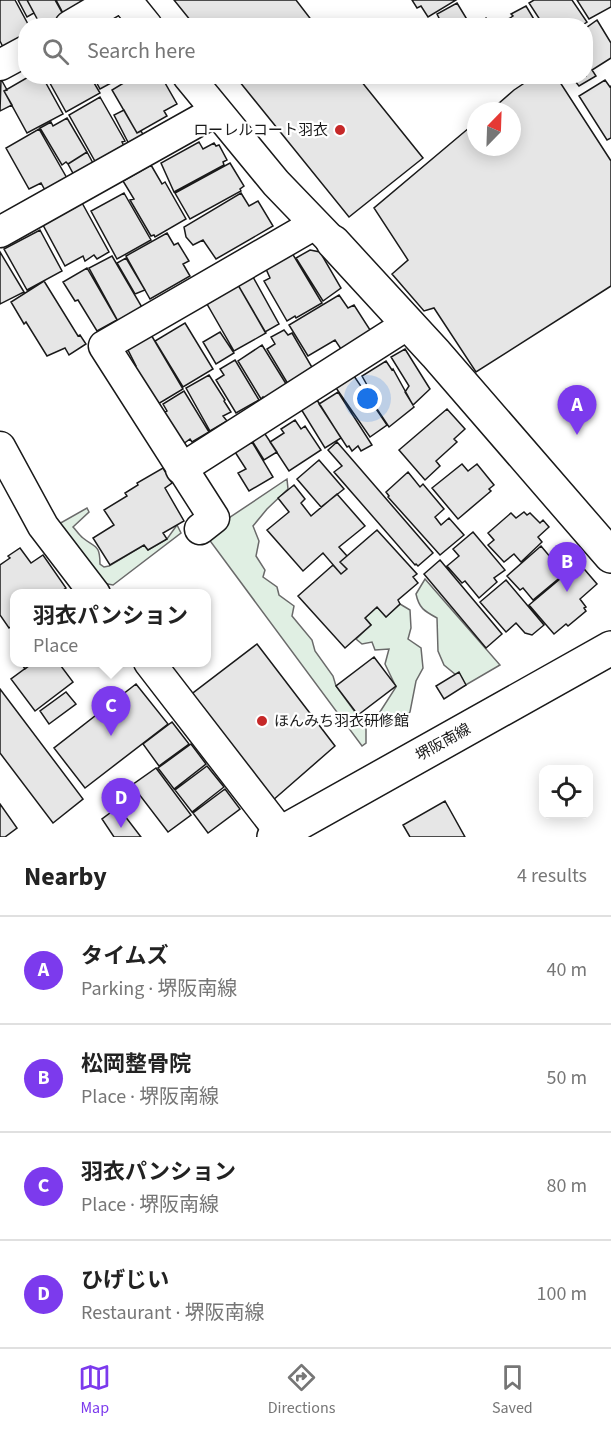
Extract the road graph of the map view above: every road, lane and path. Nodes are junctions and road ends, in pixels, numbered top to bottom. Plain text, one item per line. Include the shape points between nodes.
1 (114, 0) edge
2 (126, 0) edge
3 (84, 18) edge
4 (141, 18) edge
5 (18, 55) edge
6 (0, 65) edge
7 (194, 84) edge
8 (216, 111) junction
9 (0, 232) edge
10 (324, 233) junction
11 (408, 324) junction
12 (0, 447) edge
13 (181, 469) junction
14 (200, 529) dead end
15 (611, 556) edge
16 (92, 589) edge
17 (611, 648) edge
18 (152, 667) edge
19 (278, 835) edge

1 - 3 street
2 - 4 street
5 - 6 street
7 - 8 street
8 - 9 street
8 - 10 street
10 - 11 street
10 - 13 street via 104,346
11 - 13 street
11 - 15 street
12 - 16 street via 43,526
13 - 14 street via 214,518
17 - 19 street, 堺阪南線
18 - 19 street

